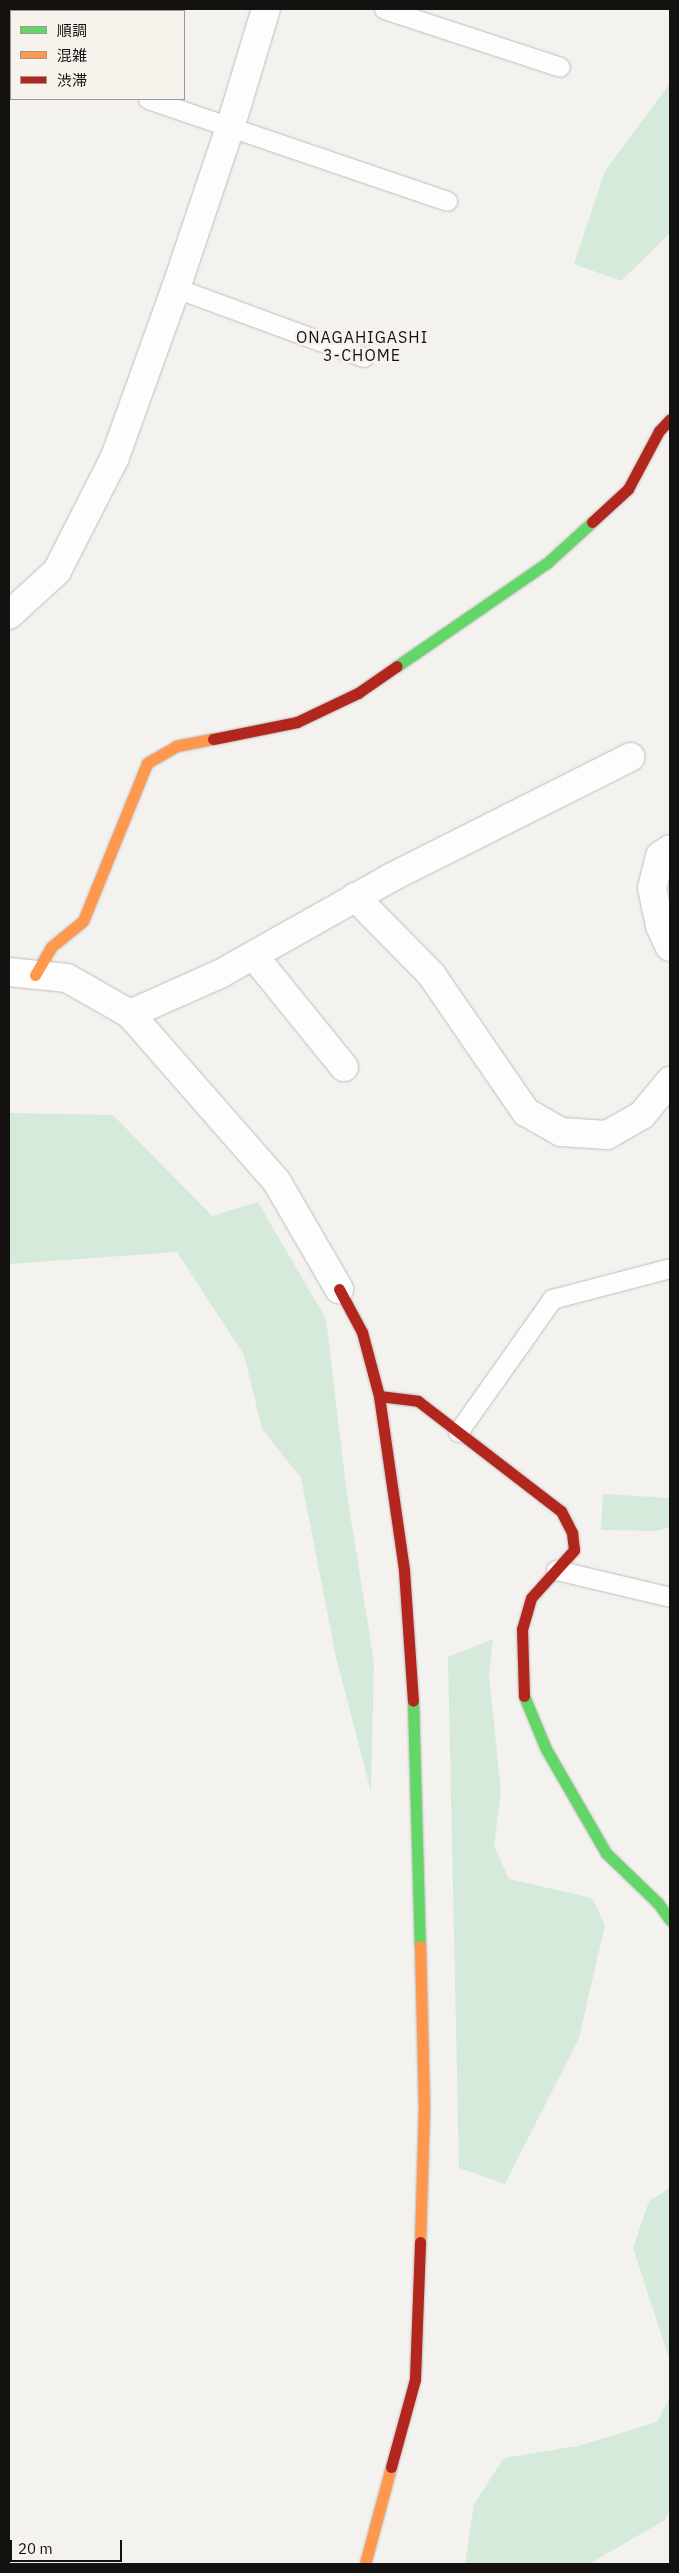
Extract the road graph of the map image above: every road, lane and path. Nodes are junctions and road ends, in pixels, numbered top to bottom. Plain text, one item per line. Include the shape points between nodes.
1 (266, 9) edge
2 (384, 9) edge
3 (560, 67) dead end
4 (151, 100) edge
5 (230, 128) junction
6 (447, 201) dead end
7 (176, 288) junction
8 (364, 357) dead end
9 (670, 419) edge
10 (9, 615) edge
11 (631, 757) dead end
12 (670, 849) edge
13 (355, 898) junction
14 (670, 947) edge
15 (254, 956) junction
16 (22, 974) edge
17 (130, 1014) junction
18 (344, 1067) dead end
19 (670, 1081) edge
20 (670, 1268) edge
21 (339, 1289) joint
22 (379, 1396) junction
23 (458, 1432) junction
24 (556, 1570) junction
25 (670, 1597) edge
26 (670, 1920) edge
27 (366, 2564) edge

1 - 5 street
2 - 3 lane
4 - 5 lane
5 - 6 lane
5 - 7 street
7 - 8 lane
7 - 10 street via 115,457 62,563
9 - 16 street via 659,430 628,489 547,563 358,693 297,722 176,746 147,763 83,921
11 - 13 street
12 - 14 street via 660,856 652,888 660,926
13 - 15 street
13 - 19 street via 431,974 526,1112 561,1132 608,1135 642,1115
15 - 17 street
15 - 18 street
16 - 17 street via 67,978
17 - 21 street via 277,1182
20 - 23 lane via 552,1299
21 - 22 street via 362,1332
22 - 23 street via 418,1401
22 - 27 street via 404,1570 415,1727 424,2109 415,2379
23 - 24 street via 561,1512 572,1533 574,1550
24 - 25 lane
24 - 26 street via 531,1598 522,1628 524,1697 546,1749 606,1853 658,1903

